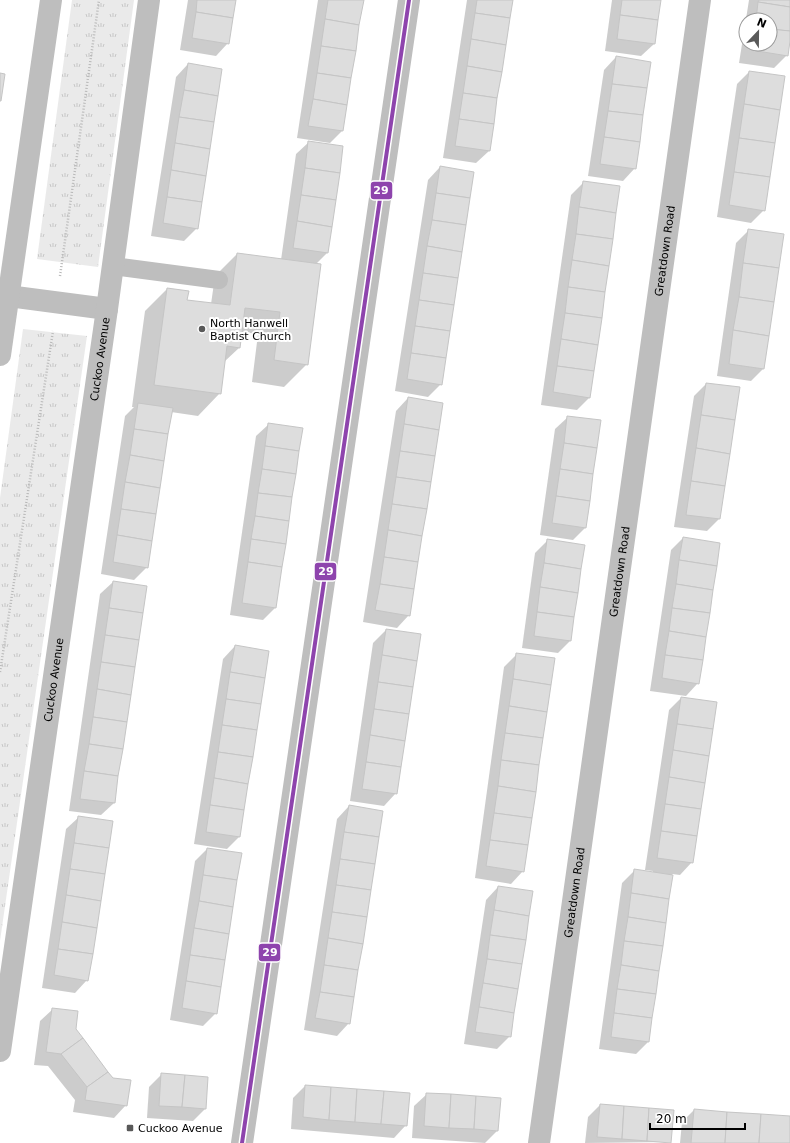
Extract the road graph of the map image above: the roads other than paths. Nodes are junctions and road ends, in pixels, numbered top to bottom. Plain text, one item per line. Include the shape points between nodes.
1 (52, 0) edge
2 (149, 0) edge
3 (409, 0) edge
4 (700, 0) edge
5 (113, 266) junction
6 (219, 280) dead end
7 (4, 295) edge
8 (107, 309) junction
9 (0, 355) edge
10 (0, 1051) edge
11 (242, 1143) edge
12 (539, 1143) edge

1 - 7 street
2 - 5 street, Cuckoo Avenue
3 - 11 street
4 - 12 street, Greatdown Road
5 - 6 lane
5 - 8 street, Cuckoo Avenue
7 - 8 street, Cuckoo Avenue
7 - 9 street
8 - 10 street, Cuckoo Avenue

